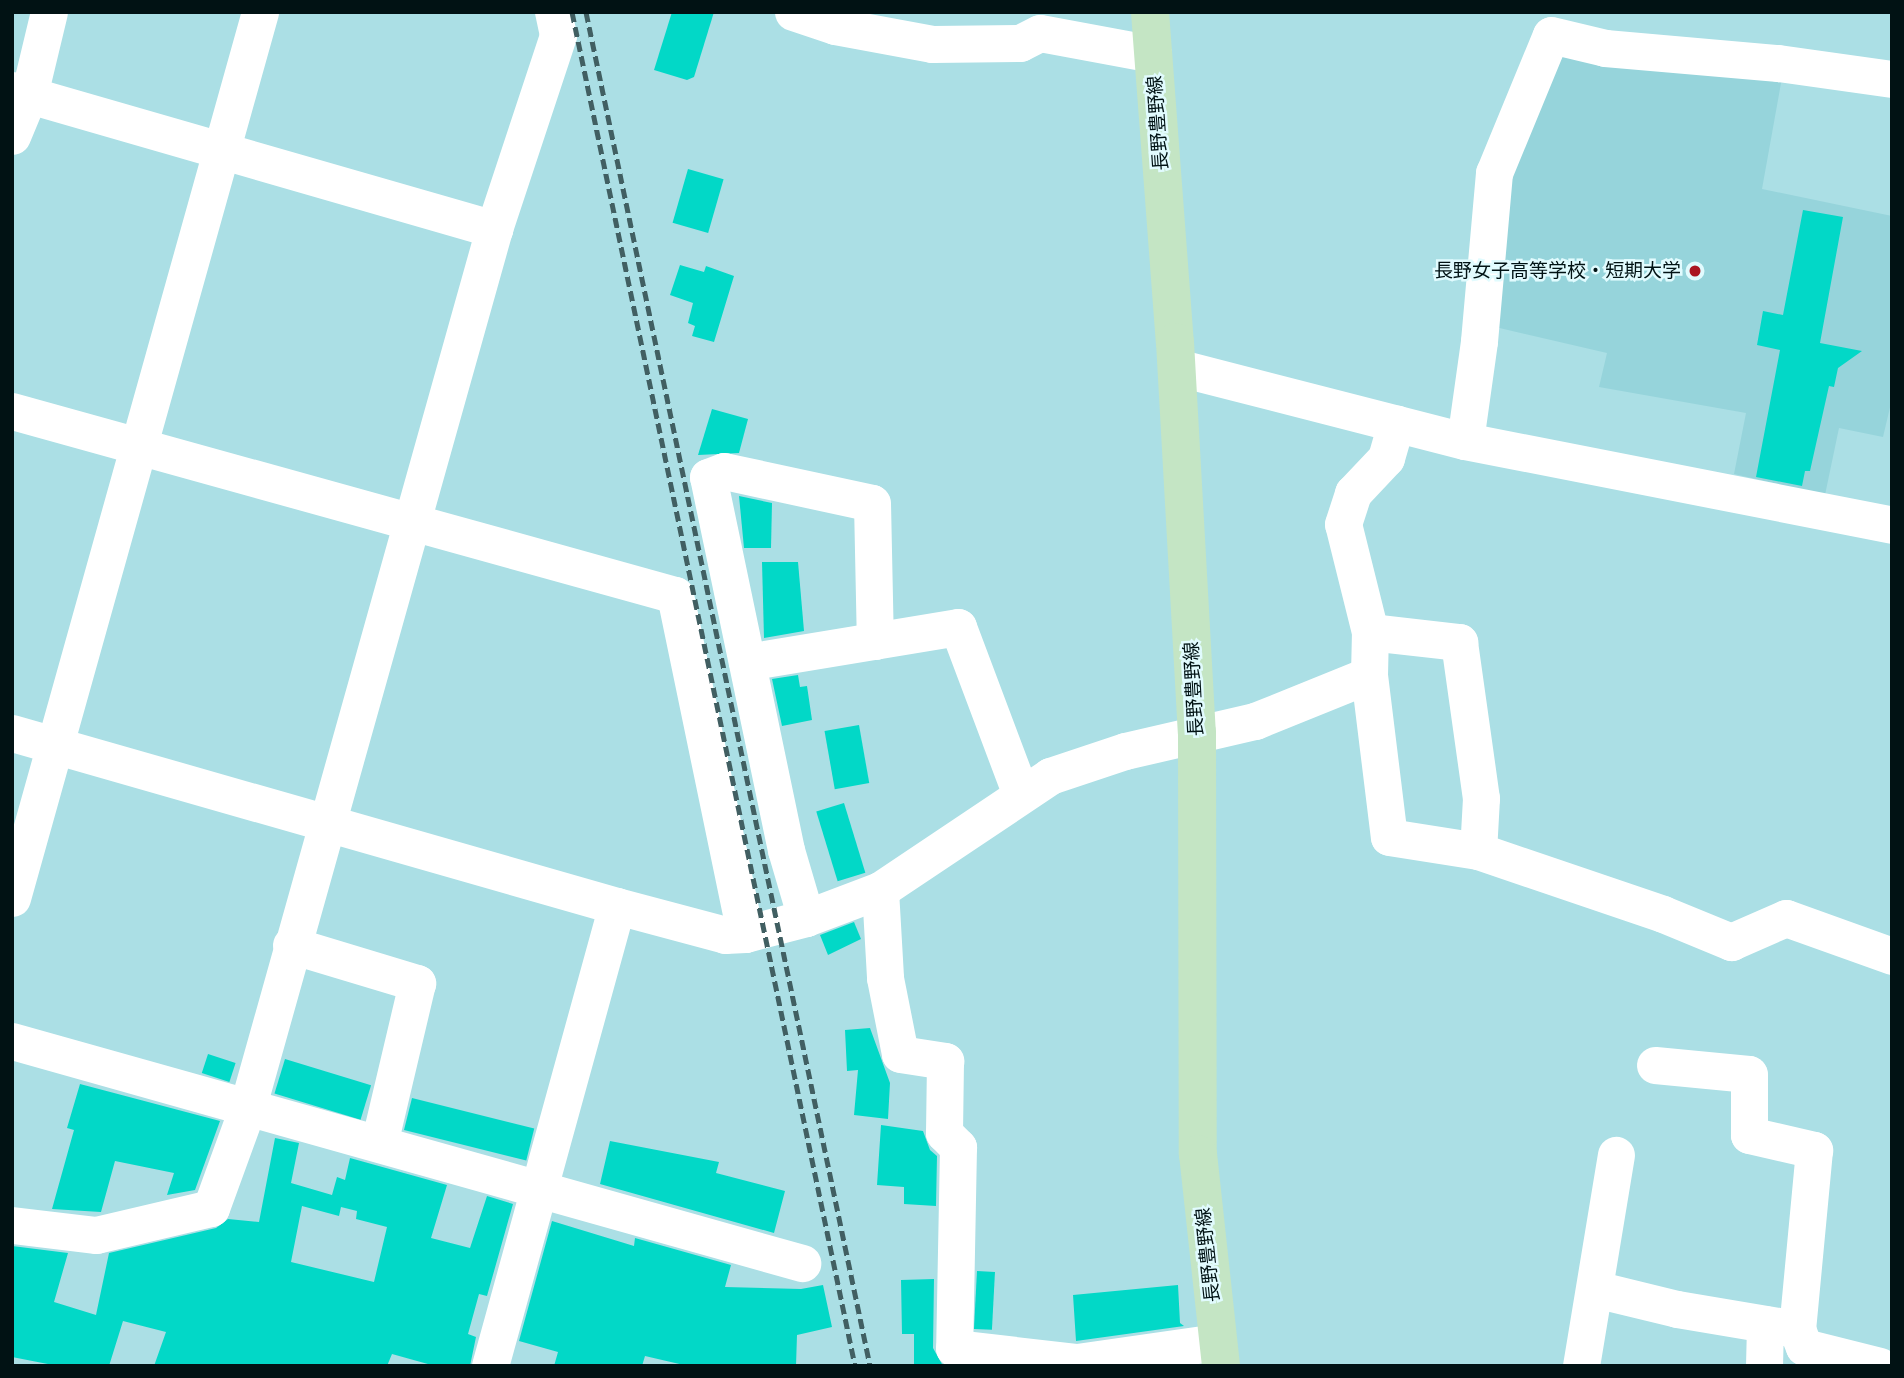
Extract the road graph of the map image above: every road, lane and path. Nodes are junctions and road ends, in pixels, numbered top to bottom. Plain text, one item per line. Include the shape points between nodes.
1 (49, 12) edge
2 (260, 12) edge
3 (553, 12) edge
4 (793, 12) edge
5 (1150, 12) edge
6 (1153, 54) junction
7 (1892, 79) edge
8 (21, 93) edge
9 (12, 136) edge
10 (221, 152) junction
11 (494, 229) junction
12 (1176, 367) junction
13 (12, 411) edge
14 (1396, 423) junction
15 (1465, 441) junction
16 (138, 448) junction
17 (411, 524) junction
18 (1892, 525) edge
19 (1370, 632) junction
20 (875, 641) junction
21 (747, 662) junction
22 (1369, 675) junction
23 (1197, 732) junction
24 (12, 733) edge
25 (54, 746) junction
26 (1021, 795) junction
27 (324, 824) junction
28 (1478, 851) junction
29 (880, 890) junction
30 (12, 898) edge
31 (617, 906) junction
32 (806, 918) junction
33 (745, 934) junction
34 (291, 945) junction
35 (1892, 956) edge
36 (12, 1041) edge
37 (1655, 1065) dead end
38 (247, 1108) junction
39 (379, 1144) junction
40 (1616, 1155) dead end
41 (539, 1192) junction
42 (12, 1225) edge
43 (802, 1263) dead end
44 (1595, 1289) junction
45 (1781, 1326) junction
46 (1219, 1354) edge
47 (1034, 1361) edge
48 (490, 1366) edge
49 (1581, 1366) edge
50 (1764, 1366) edge
51 (1880, 1366) edge

1 - 8 street
2 - 10 street
3 - 11 street via 558,35
4 - 6 street via 835,26 932,44 1020,43 1040,33
5 - 6 main road, 長野豊野線
6 - 12 main road, 長野豊野線
7 - 15 street via 1778,63 1605,48 1551,35 1494,173
8 - 9 street
8 - 10 street
10 - 11 street
10 - 16 street
11 - 17 street
12 - 14 street
12 - 23 main road, 長野豊野線
13 - 16 street
14 - 15 street
14 - 19 street via 1386,458 1353,493 1343,524
15 - 18 street
16 - 17 street
16 - 25 street
17 - 27 street
17 - 33 street via 675,595
19 - 22 street
19 - 28 street via 1459,642 1481,798
20 - 21 street
20 - 21 street via 872,503 724,471 708,477
20 - 26 street via 958,627
21 - 32 street via 786,850
22 - 23 street via 1255,721
22 - 28 street via 1389,837
23 - 26 street via 1050,776
23 - 46 main road, 長野豊野線 via 1198,1154
24 - 25 street
25 - 27 street
25 - 30 street
26 - 29 street
27 - 31 street
27 - 34 street
28 - 35 street via 1731,942 1786,918
29 - 32 street
29 - 47 street via 885,978 900,1054 945,1061 944,1133 958,1147 954,1348
31 - 33 street via 725,935
31 - 41 street
32 - 33 street
34 - 38 street
34 - 39 street via 417,983
36 - 38 street
37 - 45 street via 1749,1074 1749,1135 1814,1150
38 - 39 street
38 - 42 street via 211,1208 96,1235
39 - 41 street
40 - 44 street
41 - 43 street
41 - 48 street
44 - 45 street
44 - 49 street
45 - 50 street
45 - 51 street via 1804,1347
46 - 47 street

